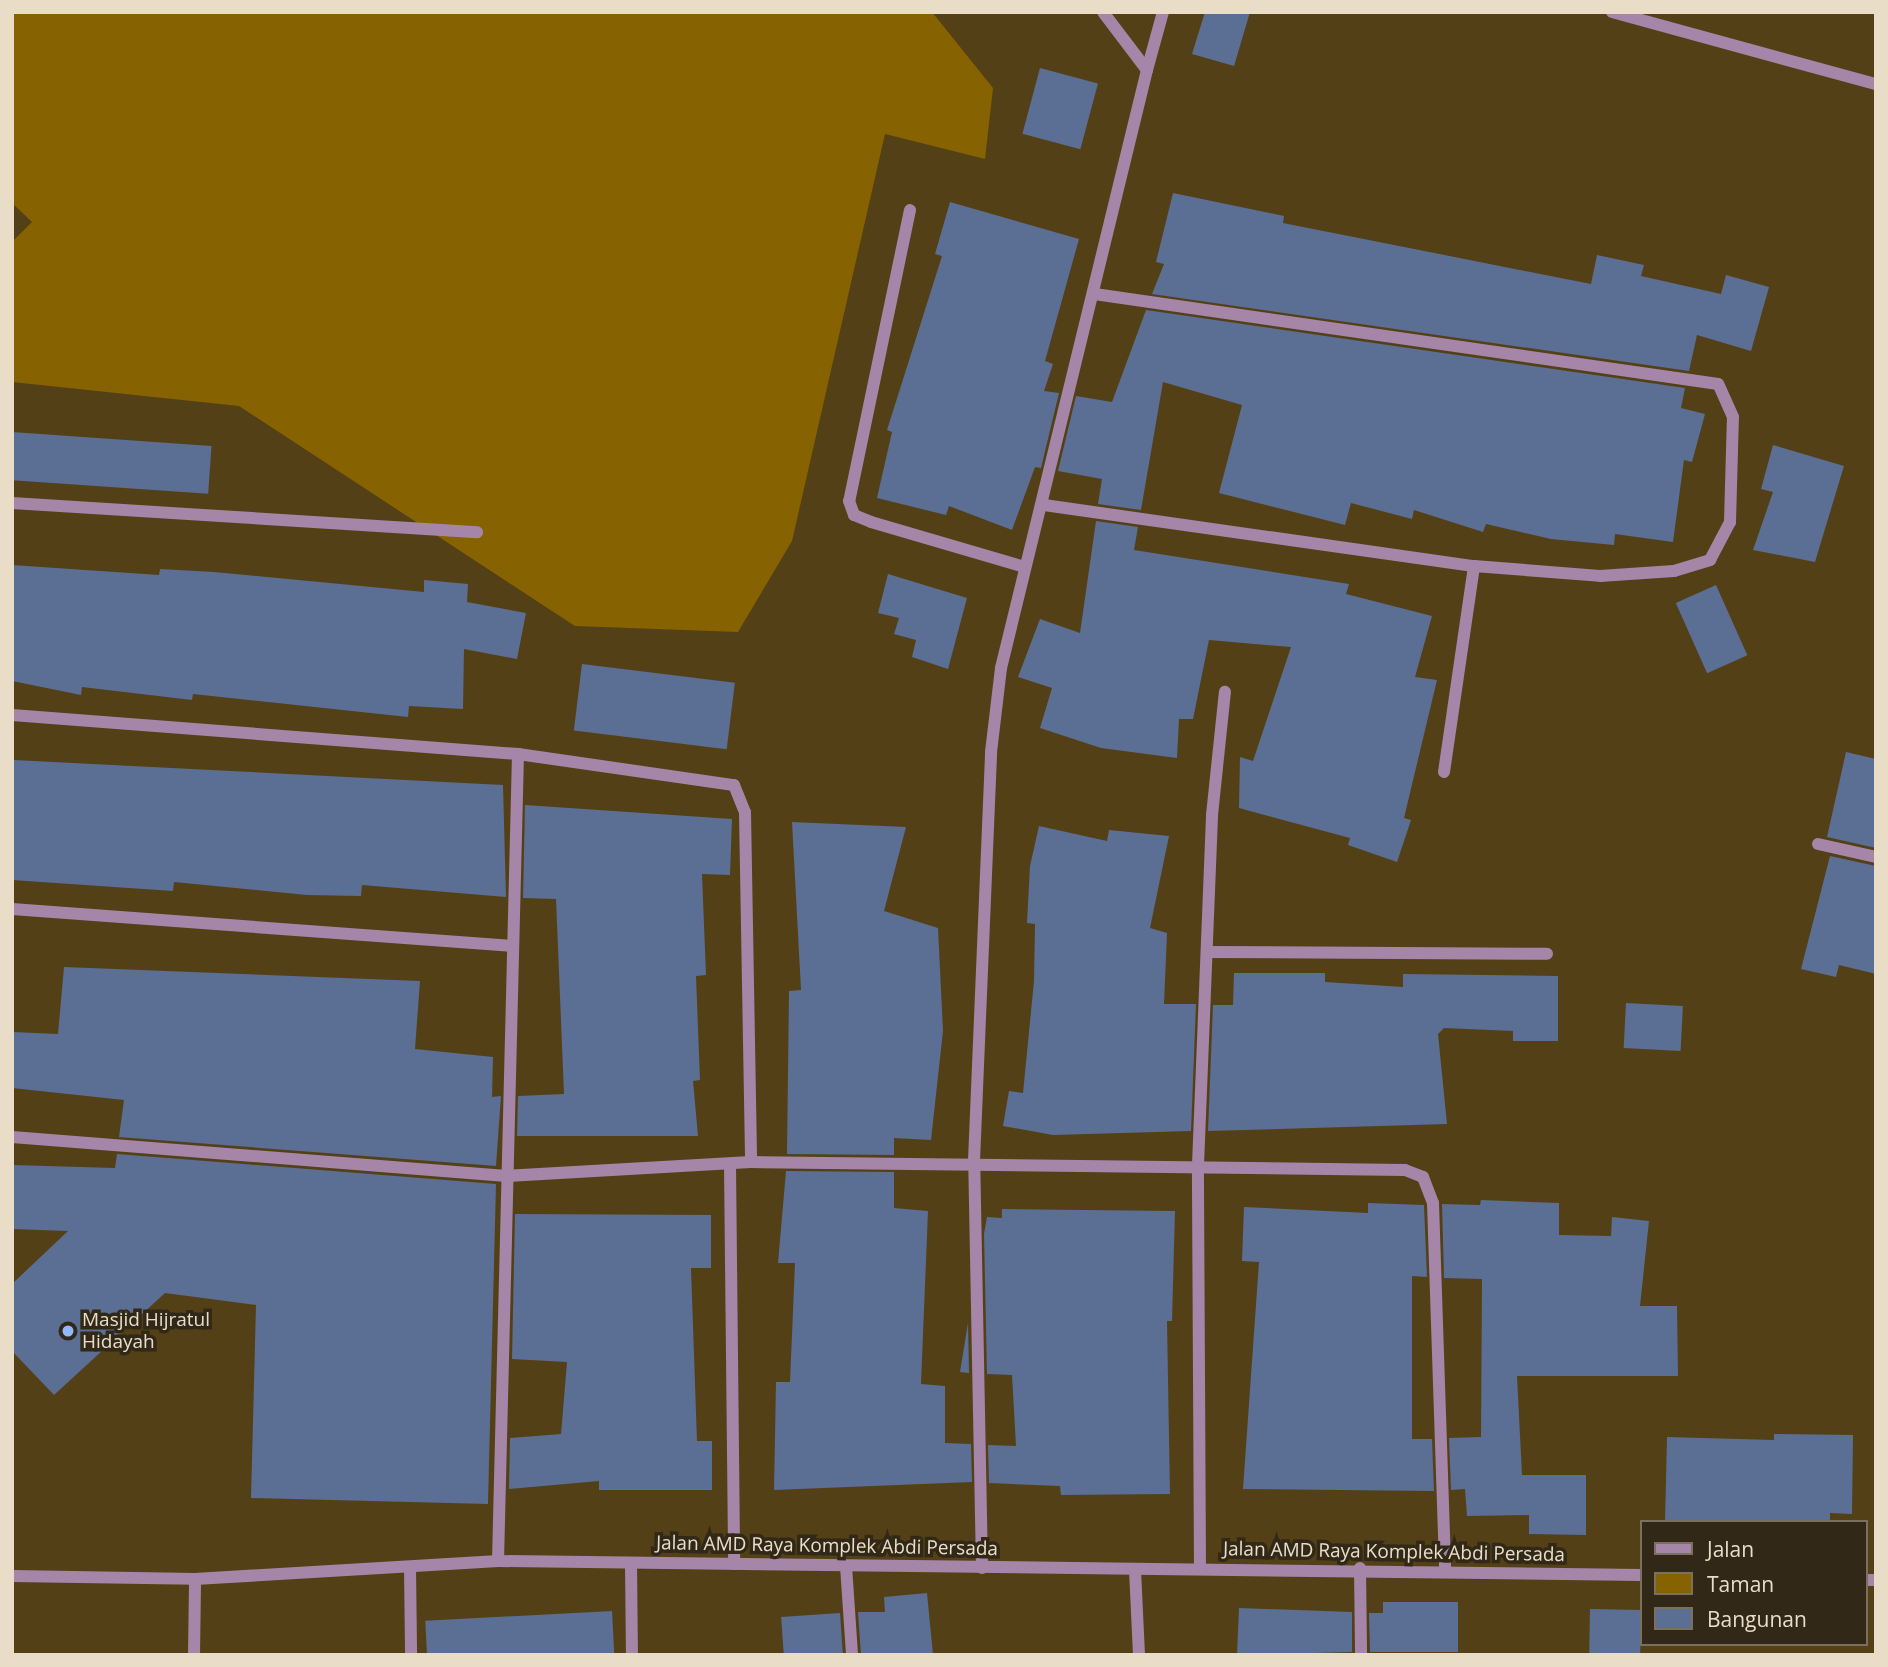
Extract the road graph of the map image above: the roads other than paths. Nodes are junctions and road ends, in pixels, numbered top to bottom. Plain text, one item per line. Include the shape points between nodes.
1 (1103, 12) edge
2 (1163, 12) edge
3 (1612, 12) edge
4 (1147, 70) junction
5 (1876, 84) edge
6 (910, 210) dead end
7 (1094, 294) junction
8 (12, 503) edge
9 (1044, 505) junction
10 (477, 531) dead end
11 (1474, 566) junction
12 (1025, 567) junction
13 (1225, 692) dead end
14 (12, 715) edge
15 (518, 754) junction
16 (1444, 772) dead end
17 (1818, 844) dead end
18 (1876, 857) edge
19 (12, 909) edge
20 (512, 946) junction
21 (1208, 952) junction
22 (1547, 954) dead end
23 (12, 1137) edge
24 (974, 1161) junction
25 (751, 1162) junction
26 (730, 1165) junction
27 (1198, 1165) junction
28 (506, 1176) junction
29 (498, 1561) junction
30 (631, 1563) junction
31 (734, 1564) junction
32 (846, 1566) junction
33 (411, 1567) junction
34 (982, 1568) junction
35 (1200, 1568) junction
36 (1360, 1569) junction
37 (1135, 1570) junction
38 (1446, 1571) junction
39 (1640, 1575) edge
40 (12, 1576) edge
41 (195, 1579) junction
42 (194, 1655) edge
43 (411, 1655) edge
44 (632, 1655) edge
45 (852, 1655) edge
46 (1139, 1655) edge
47 (1361, 1655) edge

1 - 4 street
2 - 4 street
3 - 5 street
4 - 7 street
6 - 12 street via 849,501 854,515 872,522
7 - 9 street
7 - 11 street via 1718,384 1732,417 1730,522 1710,560 1674,570 1600,576
8 - 10 street
9 - 11 street
9 - 12 street
11 - 16 street
12 - 24 street via 1001,668 991,752
13 - 21 street via 1212,815
14 - 15 street
15 - 20 street
15 - 25 street via 734,785 745,812
17 - 18 street
19 - 20 street
20 - 28 street
21 - 22 street
21 - 27 street
23 - 28 street
24 - 25 street
24 - 27 street
24 - 34 street
25 - 26 street
26 - 28 street
26 - 31 street
27 - 35 street
27 - 38 street via 1388,1169 1423,1177 1433,1203
28 - 29 street
29 - 30 street, Jalan AMD Raya Komplek Abdi Persada
29 - 33 street, Jalan AMD Raya Komplek Abdi Persada
30 - 31 street, Jalan AMD Raya Komplek Abdi Persada
30 - 44 street
31 - 32 street, Jalan AMD Raya Komplek Abdi Persada
32 - 34 street, Jalan AMD Raya Komplek Abdi Persada
32 - 45 street
33 - 41 street, Jalan AMD Raya Komplek Abdi Persada
33 - 43 street
34 - 37 street, Jalan AMD Raya Komplek Abdi Persada
35 - 36 street, Jalan AMD Raya Komplek Abdi Persada
35 - 37 street, Jalan AMD Raya Komplek Abdi Persada
36 - 38 street, Jalan AMD Raya Komplek Abdi Persada
36 - 47 street
37 - 46 street
38 - 39 street, Jalan AMD Raya Komplek Abdi Persada
40 - 41 street, Jalan AMD Raya Komplek Abdi Persada
41 - 42 street

